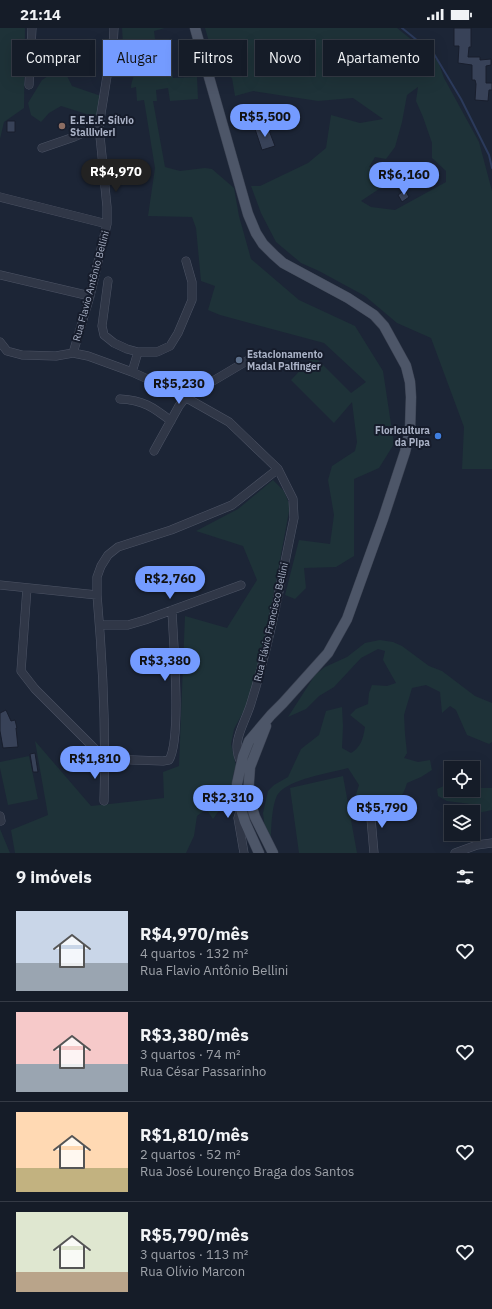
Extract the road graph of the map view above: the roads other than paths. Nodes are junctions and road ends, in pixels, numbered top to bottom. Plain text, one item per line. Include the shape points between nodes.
1 (32, 28) edge
2 (114, 28) edge
3 (195, 28) edge
4 (29, 85) dead end
5 (99, 126) junction
6 (42, 148) dead end
7 (0, 197) edge
8 (106, 224) junction
9 (186, 261) dead end
10 (0, 275) edge
11 (108, 281) dead end
12 (90, 296) junction
13 (0, 342) edge
14 (138, 352) junction
15 (73, 353) junction
16 (250, 359) dead end
17 (132, 372) junction
18 (186, 398) junction
19 (120, 399) dead end
20 (171, 421) junction
21 (154, 451) dead end
22 (278, 468) junction
23 (0, 585) edge
24 (241, 585) dead end
25 (26, 588) junction
26 (97, 596) junction
27 (172, 610) junction
28 (100, 625) junction
29 (271, 715) junction
30 (105, 759) junction
31 (241, 763) junction
32 (250, 772) junction
33 (104, 801) dead end
34 (246, 807) junction
35 (370, 807) dead end
36 (492, 843) edge
37 (258, 850) edge
38 (244, 852) edge
39 (273, 853) edge
40 (374, 853) edge
41 (455, 853) edge

1 - 4 street
2 - 5 street, Rua Flavio Antônio Bellini
3 - 29 main road via 248,214 256,233 263,244 283,263 374,314 398,350 410,382 410,431 405,452 347,619 328,653
5 - 6 street
5 - 8 street, Rua Flavio Antônio Bellini via 107,207
7 - 8 street
8 - 12 street, Rua Flavio Antônio Bellini
9 - 14 street via 192,282 192,300 178,333 170,346 164,349 157,352
10 - 12 street
11 - 14 street via 102,326 104,335 114,343
12 - 15 street, Rua Flavio Antônio Bellini
13 - 15 street via 7,351 22,355 56,356
14 - 17 street
15 - 17 street
16 - 18 street
17 - 18 street
18 - 20 street
18 - 22 street via 230,422
19 - 20 street via 145,403
20 - 21 street
22 - 26 street via 232,505 118,548 108,555 97,577
22 - 31 street, Rua Flávio Francisco Bellini via 293,499 294,518 268,645 251,705 238,736 236,747
23 - 25 street
24 - 27 street
25 - 26 street
25 - 30 street via 21,671 35,689
26 - 28 street
27 - 28 street via 128,625
27 - 30 street via 176,707 172,755 169,760 163,761
28 - 30 street
29 - 31 main road via 249,741
29 - 32 main road via 255,752
30 - 33 street
31 - 32 street
31 - 34 main road via 237,784 238,800
32 - 34 main road
34 - 37 main road
34 - 38 street via 238,818
34 - 39 main road
35 - 40 street
36 - 41 street
37 - 38 street

